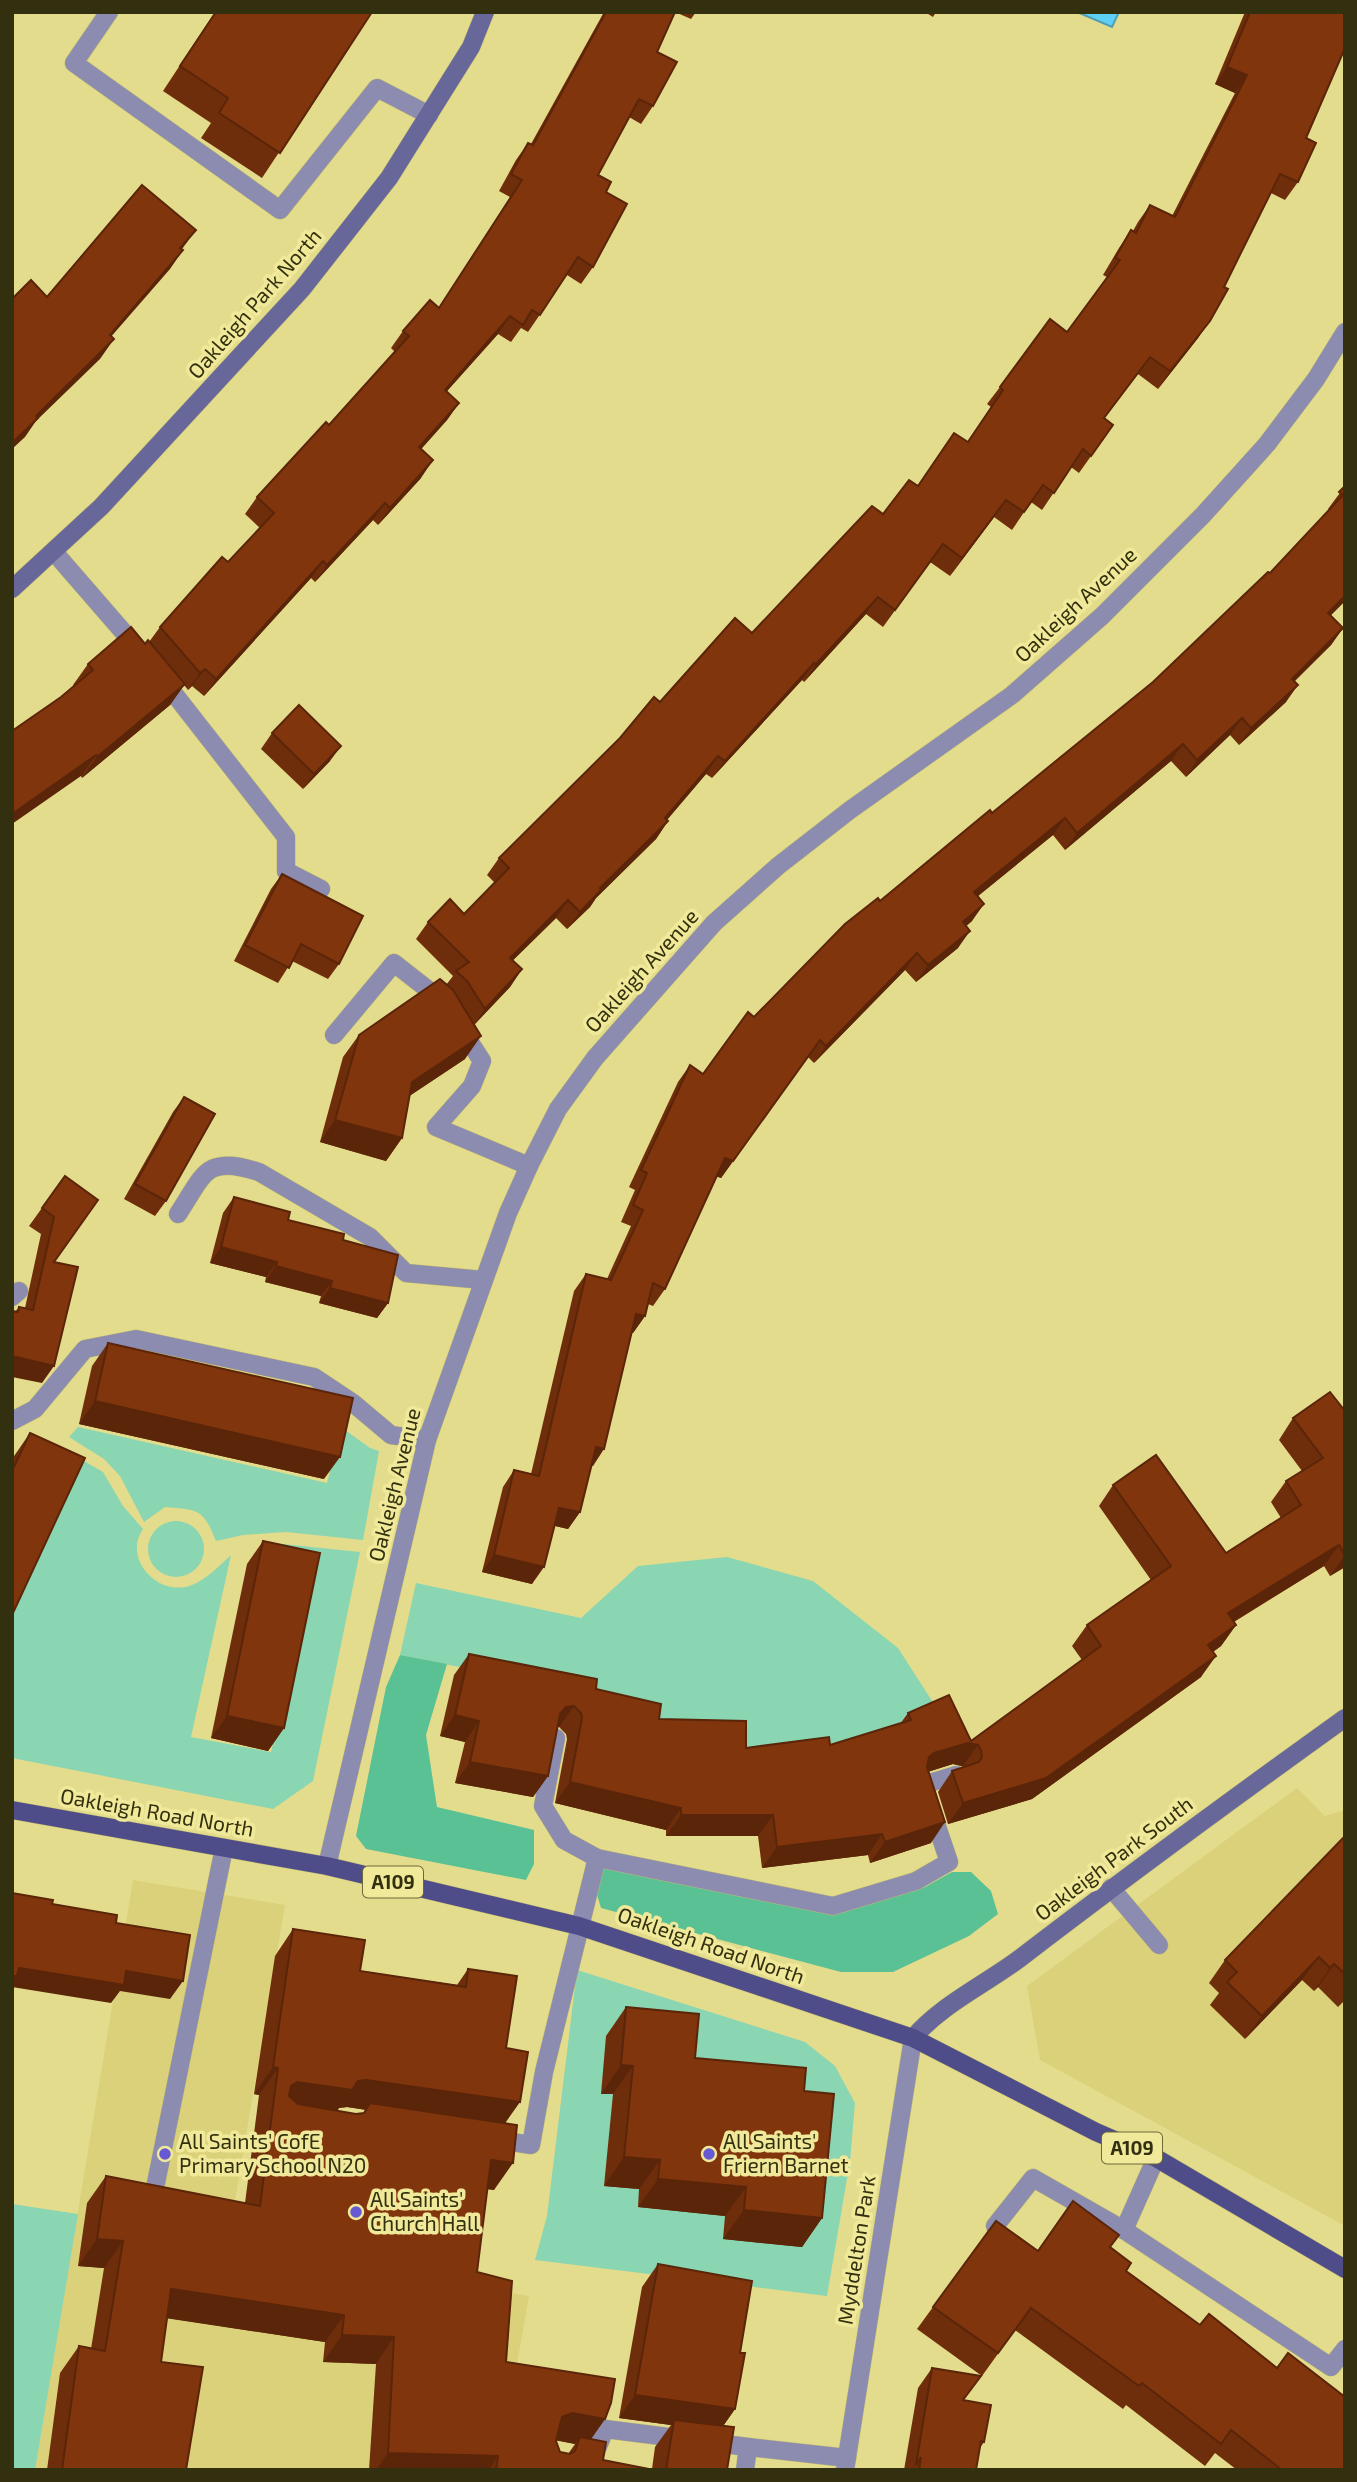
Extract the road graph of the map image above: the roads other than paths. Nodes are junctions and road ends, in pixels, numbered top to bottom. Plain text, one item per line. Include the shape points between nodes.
1 (108, 12) edge
2 (485, 12) edge
3 (429, 115) junction
4 (1345, 332) edge
5 (54, 552) junction
6 (12, 589) edge
7 (321, 889) dead end
8 (334, 1035) dead end
9 (529, 1166) junction
10 (178, 1214) dead end
11 (483, 1280) junction
12 (12, 1421) edge
13 (427, 1440) junction
14 (1345, 1718) edge
15 (556, 1738) edge
16 (956, 1774) edge
17 (12, 1810) edge
18 (224, 1848) junction
19 (597, 1858) junction
20 (327, 1866) junction
21 (1111, 1888) junction
22 (579, 1926) junction
23 (1159, 1945) dead end
24 (913, 2038) junction
25 (483, 2138) edge
26 (1156, 2158) junction
27 (156, 2183) edge
28 (995, 2226) edge
29 (1124, 2230) junction
30 (1345, 2269) edge
31 (1345, 2349) edge
32 (748, 2447) junction
33 (572, 2455) edge
34 (846, 2464) edge
35 (745, 2470) edge

1 - 3 street via 74,63 280,210 377,88
2 - 3 street, Oakleigh Park North via 471,47
3 - 5 street, Oakleigh Park North via 389,178 302,289
4 - 9 street, Oakleigh Avenue via 1317,379 1268,444 1102,616 1012,695 850,810 715,923 595,1058 558,1109
5 - 6 street, Oakleigh Park North
5 - 7 street via 182,701 286,837 286,871
8 - 9 street via 394,963 446,1004 482,1061 472,1086 436,1127
9 - 11 street, Oakleigh Avenue
10 - 11 street via 206,1172 220,1165 240,1166 259,1172 370,1237 406,1273
11 - 13 street, Oakleigh Avenue
12 - 13 street via 35,1409 85,1349 136,1339 314,1377 391,1435
13 - 20 street, Oakleigh Avenue
14 - 21 street, Oakleigh Park South
15 - 19 street via 543,1806 564,1840
16 - 19 street via 923,1786 949,1861 916,1881 833,1906
17 - 18 main road, Oakleigh Road North / A109
18 - 20 main road, Oakleigh Road North / A109
18 - 27 street
19 - 22 street
20 - 22 main road, Oakleigh Road North / A109
21 - 23 street
21 - 24 street, Oakleigh Park South via 997,1975 927,2021
22 - 24 main road, Oakleigh Road North / A109
22 - 25 street via 531,2145
24 - 26 main road, Oakleigh Road North / A109
24 - 34 street, Myddelton Park
26 - 29 street
26 - 30 main road, Oakleigh Road North / A109
28 - 29 street via 1033,2178
29 - 31 street via 1331,2367
32 - 33 street via 605,2429 593,2459
32 - 34 street
32 - 35 street

